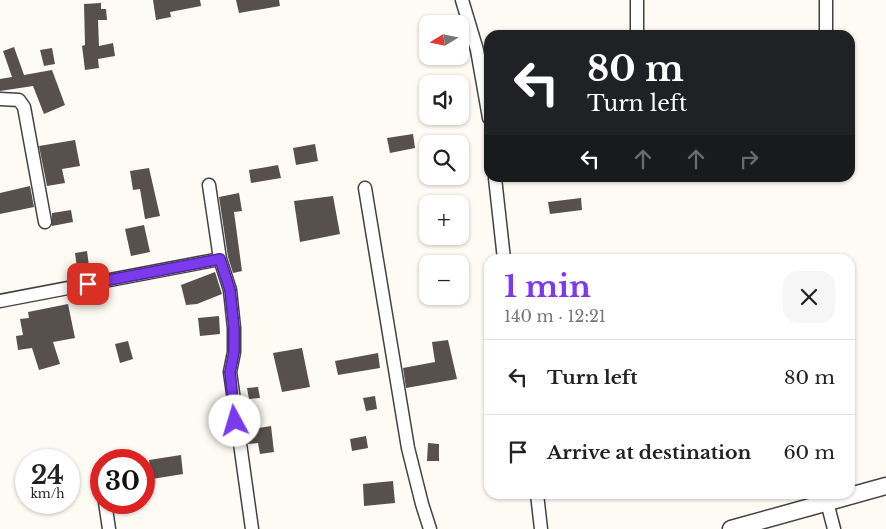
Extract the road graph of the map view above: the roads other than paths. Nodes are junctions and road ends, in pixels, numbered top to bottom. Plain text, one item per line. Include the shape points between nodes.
1 (462, 0) edge
2 (637, 0) edge
3 (826, 0) edge
4 (637, 30) edge
5 (826, 30) edge
6 (484, 90) edge
7 (0, 99) edge
8 (495, 182) edge
9 (209, 185) dead end
10 (365, 188) dead end
11 (45, 222) dead end
12 (503, 254) edge
13 (220, 259) junction
14 (0, 300) edge
15 (886, 486) edge
16 (855, 494) edge
17 (537, 499) edge
18 (838, 499) edge
19 (827, 502) junction
20 (107, 514) edge
21 (110, 529) edge
22 (252, 529) edge
23 (430, 529) edge
24 (541, 529) edge
25 (731, 529) edge
26 (834, 529) edge

1 - 6 street via 477,50
2 - 4 street
3 - 5 street
7 - 11 street via 20,100 24,107
8 - 12 street
9 - 13 street
10 - 23 street via 408,448
13 - 14 street
13 - 22 street via 230,290 234,352 230,372
15 - 16 street
17 - 24 street
18 - 19 street
19 - 25 street
19 - 26 street
20 - 21 street

